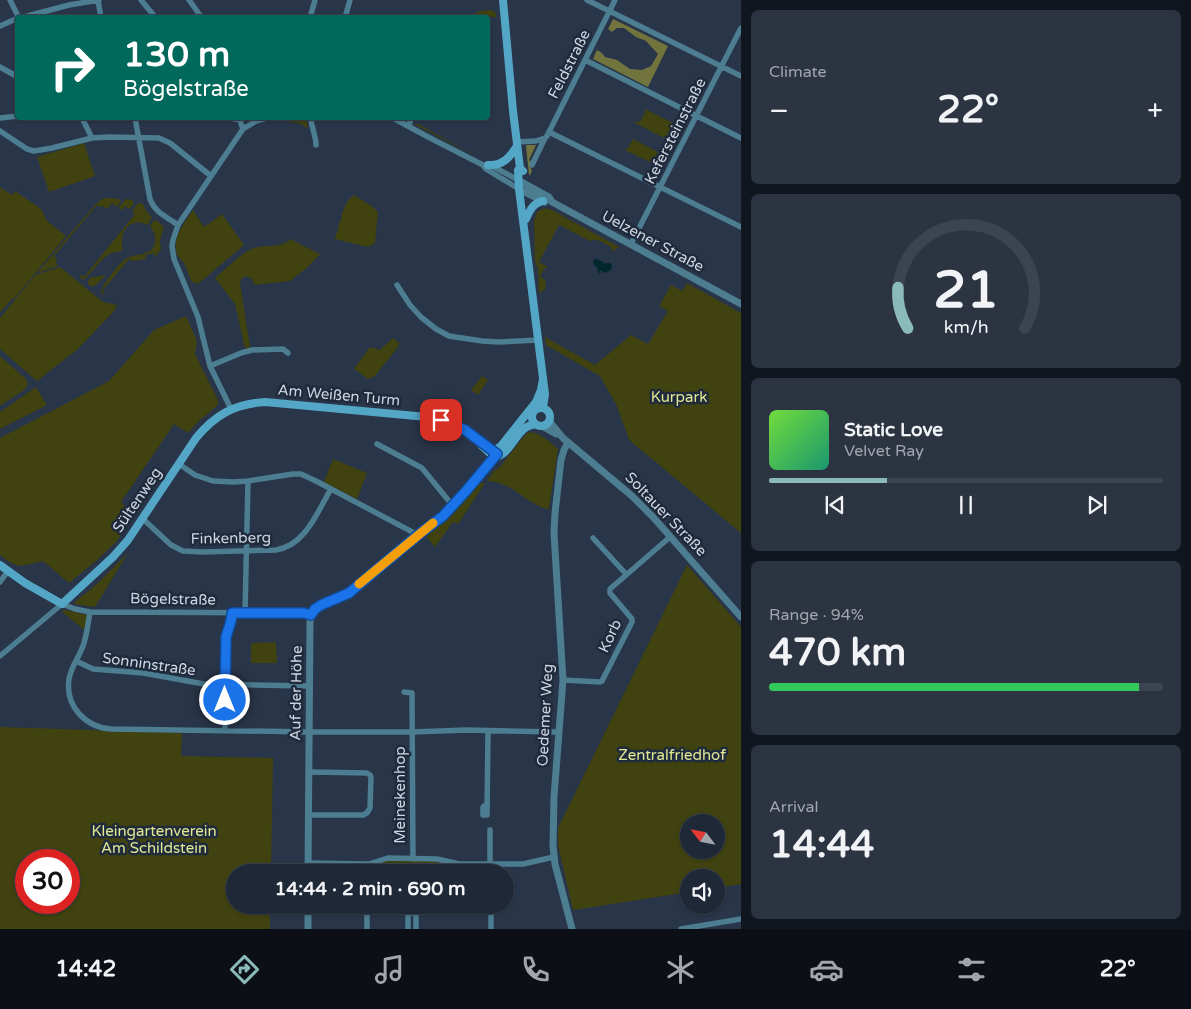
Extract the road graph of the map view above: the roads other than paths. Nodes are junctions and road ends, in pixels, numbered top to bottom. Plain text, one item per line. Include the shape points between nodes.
1 (10, 0) edge
2 (99, 0) edge
3 (141, 0) edge
4 (189, 0) edge
5 (315, 0) edge
6 (350, 0) edge
7 (503, 0) edge
8 (587, 0) edge
9 (615, 0) edge
10 (68, 2) edge
11 (609, 12) junction
12 (18, 15) edge
13 (28, 15) edge
14 (101, 15) edge
15 (154, 15) edge
16 (200, 15) edge
17 (311, 15) edge
18 (346, 15) edge
19 (15, 20) edge
20 (0, 26) edge
21 (741, 28) edge
22 (585, 60) junction
23 (0, 67) edge
24 (722, 67) junction
25 (15, 75) edge
26 (741, 76) edge
27 (15, 116) edge
28 (697, 116) junction
29 (0, 118) edge
30 (83, 120) edge
31 (135, 120) edge
32 (239, 120) edge
33 (256, 120) edge
34 (311, 120) edge
35 (397, 120) edge
36 (411, 120) edge
37 (408, 126) junction
38 (243, 129) junction
39 (0, 131) edge
40 (549, 132) junction
41 (92, 138) junction
42 (139, 138) junction
43 (545, 138) junction
44 (741, 138) edge
45 (517, 144) junction
46 (316, 145) dead end
47 (486, 165) junction
48 (532, 165) dead end
49 (211, 176) junction
50 (521, 186) junction
51 (660, 187) junction
52 (543, 202) junction
53 (552, 202) junction
54 (526, 219) junction
55 (178, 225) junction
56 (741, 227) edge
57 (524, 230) junction
58 (632, 242) junction
59 (397, 285) dead end
60 (741, 304) edge
61 (538, 340) junction
62 (288, 353) dead end
63 (210, 366) junction
64 (543, 379) junction
65 (543, 408) junction
66 (232, 409) junction
67 (540, 422) junction
68 (514, 431) junction
69 (565, 440) junction
70 (377, 444) dead end
71 (495, 453) junction
72 (179, 464) junction
73 (248, 481) junction
74 (331, 489) junction
75 (453, 506) junction
76 (142, 518) junction
77 (418, 535) junction
78 (670, 536) junction
79 (593, 538) dead end
80 (246, 551) junction
81 (0, 565) edge
82 (8, 571) junction
83 (626, 574) junction
84 (0, 582) edge
85 (62, 604) junction
86 (90, 612) junction
87 (232, 613) junction
88 (245, 613) junction
89 (311, 615) junction
90 (741, 617) edge
91 (0, 656) edge
92 (76, 661) junction
93 (563, 680) junction
94 (225, 684) junction
95 (310, 686) junction
96 (404, 692) dead end
97 (225, 730) junction
98 (488, 731) junction
99 (309, 732) junction
100 (412, 732) junction
101 (558, 732) junction
102 (309, 772) junction
103 (487, 804) dead end
104 (308, 815) junction
105 (490, 830) dead end
106 (554, 857) junction
107 (413, 859) junction
108 (308, 863) joint
109 (369, 864) joint
110 (459, 864) edge
111 (490, 864) edge
112 (514, 864) edge
113 (308, 914) edge
114 (367, 914) edge
115 (408, 914) edge
116 (416, 914) edge
117 (491, 914) edge
118 (741, 919) edge
119 (308, 929) edge
120 (368, 929) edge
121 (408, 929) edge
122 (416, 929) edge
123 (491, 929) edge
124 (572, 929) edge
125 (681, 929) edge

1 - 12 street
2 - 10 street
2 - 14 street
3 - 15 street
4 - 16 street
5 - 17 street
6 - 18 street
7 - 45 main road
8 - 11 street
9 - 11 street, Feldstraße
10 - 13 street
11 - 22 street, Feldstraße
11 - 24 street
19 - 20 street
21 - 24 street, Kefersteinstraße
22 - 28 street
22 - 40 street, Feldstraße
23 - 25 street
24 - 26 street
24 - 28 street, Kefersteinstraße
27 - 29 street
28 - 44 street
28 - 51 street, Kefersteinstraße
30 - 41 street
31 - 42 street
32 - 38 street
33 - 38 street
34 - 46 street
35 - 37 street
36 - 37 street
37 - 47 street
38 - 49 street
39 - 41 street via 34,151
40 - 43 street, Feldstraße
40 - 51 street
41 - 42 street
42 - 49 street via 159,138 170,143
42 - 55 street via 153,207
43 - 45 street
43 - 48 street, Feldstraße
45 - 47 main road via 503,162
45 - 50 main road
47 - 50 street
49 - 55 street
50 - 52 street, Uelzener Straße
50 - 53 street, Uelzener Straße
50 - 54 main road, Soltauer Straße
50 - 57 main road, Soltauer Straße
51 - 56 street
51 - 58 street, Kefersteinstraße
52 - 53 street, Uelzener Straße
52 - 54 main road via 532,206
53 - 58 street, Uelzener Straße
54 - 57 main road, Soltauer Straße
55 - 63 street via 172,246 174,259 198,317
57 - 61 main road, Soltauer Straße
58 - 60 street, Uelzener Straße
59 - 61 street via 421,317 449,336 488,341
61 - 64 main road, Soltauer Straße
62 - 63 street via 283,349 252,350
63 - 66 street
64 - 65 main road, Soltauer Straße
64 - 68 main road via 536,402
65 - 67 main road, Soltauer Straße via 550,417
65 - 67 main road via 532,414
66 - 71 main road, Am Weißen Turm via 264,402 427,417 449,422 471,434 488,453
66 - 72 main road, Sültenweg via 203,429
67 - 68 main road
67 - 69 street, Soltauer Straße
67 - 71 main road via 524,429 502,455
68 - 71 main road
69 - 78 street, Soltauer Straße via 606,472
69 - 93 street, Oedemer Weg via 554,533
70 - 75 street via 422,468
71 - 75 street
72 - 73 street via 204,479
72 - 76 main road, Sültenweg
73 - 74 street via 293,474 308,477
73 - 80 street
74 - 77 street
74 - 80 street, Finkenberg via 300,539 286,548
75 - 77 street
76 - 80 street, Finkenberg via 171,545 184,551
76 - 85 main road, Sültenweg via 113,558
77 - 89 street via 349,593 321,605
78 - 83 street, Korb
78 - 90 street, Soltauer Straße
79 - 83 street
80 - 88 street
81 - 82 main road
82 - 84 street
82 - 85 main road
83 - 93 street, Korb via 610,593 632,622 602,681
85 - 86 street, Bögelstraße
85 - 91 street
86 - 87 street, Bögelstraße
86 - 92 street
87 - 88 street, Bögelstraße
87 - 94 street via 226,637
88 - 89 street, Bögelstraße
89 - 95 street, Auf der Höhe
92 - 94 street, Sonninstraße via 93,669 143,672 197,683
92 - 97 street via 68,688 70,699 88,722 105,728
93 - 101 street, Oedemer Weg
94 - 95 street, Sonninstraße
94 - 97 street
95 - 99 street, Auf der Höhe
96 - 100 street, Meinekenhop via 412,693
97 - 99 street
98 - 100 street
98 - 101 street
98 - 103 street
99 - 100 street
99 - 102 street, Auf der Höhe
100 - 107 street, Meinekenhop
101 - 106 street, Oedemer Weg
102 - 104 street, Auf der Höhe
102 - 104 street via 367,773 371,777 367,813
104 - 108 street, Auf der Höhe
105 - 111 street
106 - 112 street
106 - 124 street, Oedemer Weg
107 - 109 street via 388,858
107 - 110 street via 437,859
108 - 109 street
113 - 119 street
114 - 120 street
115 - 121 street
116 - 122 street
117 - 123 street
118 - 125 street

